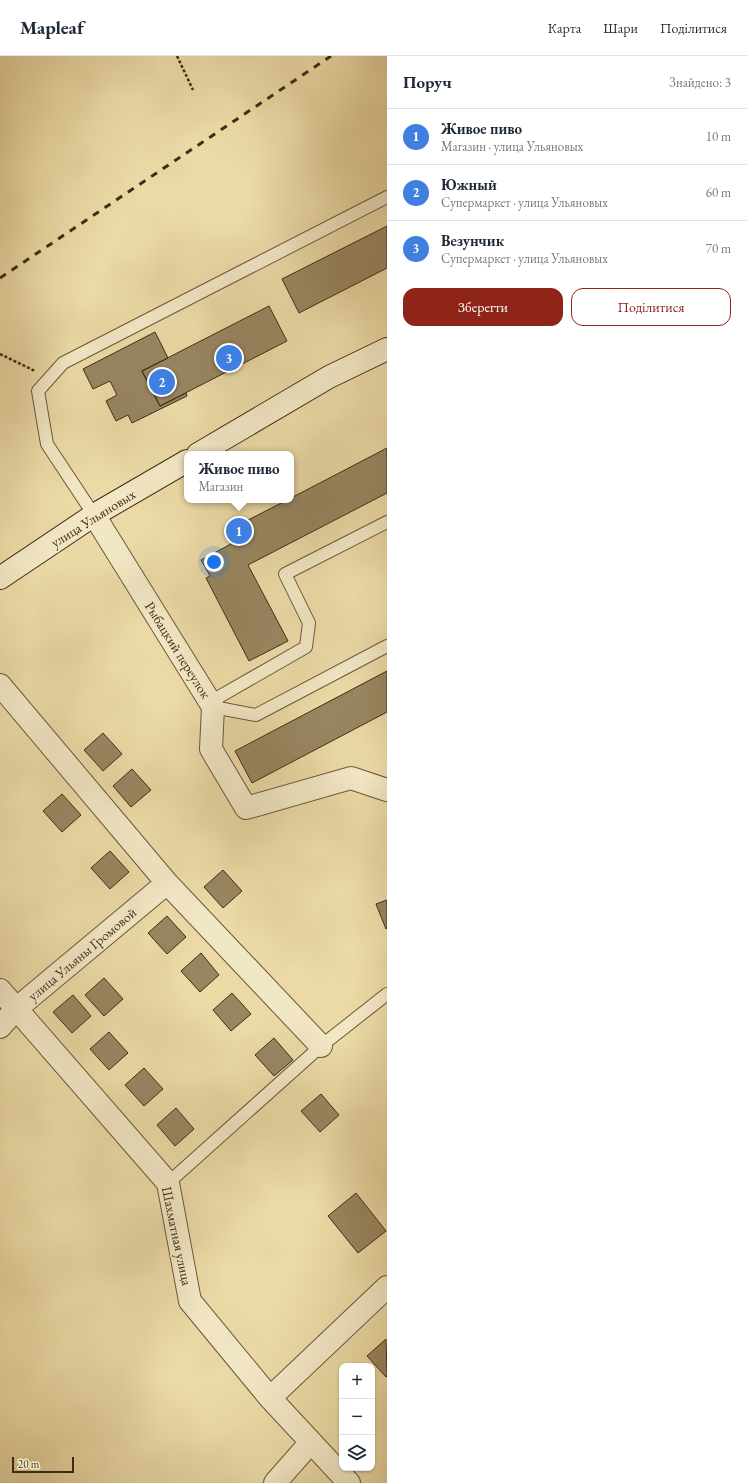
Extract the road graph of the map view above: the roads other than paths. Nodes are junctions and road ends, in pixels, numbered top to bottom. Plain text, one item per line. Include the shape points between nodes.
1 (387, 197) edge
2 (387, 349) edge
3 (203, 451) edge
4 (184, 463) edge
5 (94, 515) junction
6 (387, 522) edge
7 (0, 578) edge
8 (387, 646) edge
9 (0, 685) edge
10 (212, 705) junction
11 (387, 790) edge
12 (167, 884) junction
13 (0, 990) edge
14 (387, 994) edge
15 (16, 1009) junction
16 (0, 1027) edge
17 (321, 1046) junction
18 (168, 1183) junction
19 (387, 1287) edge
20 (270, 1398) junction
21 (311, 1442) junction
22 (275, 1483) edge
23 (349, 1483) edge

1 - 5 lane via 63,363 38,391 47,444
2 - 3 street via 329,377
4 - 5 street, улица Ульяновых
5 - 7 street, улица Ульяновых
5 - 10 street, Рыбацкий переулок
6 - 10 lane via 285,574 309,623 306,647
8 - 10 lane via 256,715
9 - 12 street
10 - 11 street, Рыбацкий переулок via 211,749 246,808 352,778
12 - 15 street, улица Ульяны Громовой
12 - 17 street
13 - 15 street, Шахматная улица
14 - 17 lane
15 - 16 street, улица Ульяны Громовой
15 - 18 street, Шахматная улица
17 - 18 lane
18 - 20 street, Шахматная улица via 190,1301
19 - 20 street
20 - 21 street, Шахматная улица
21 - 22 street
21 - 23 street, Шахматная улица

